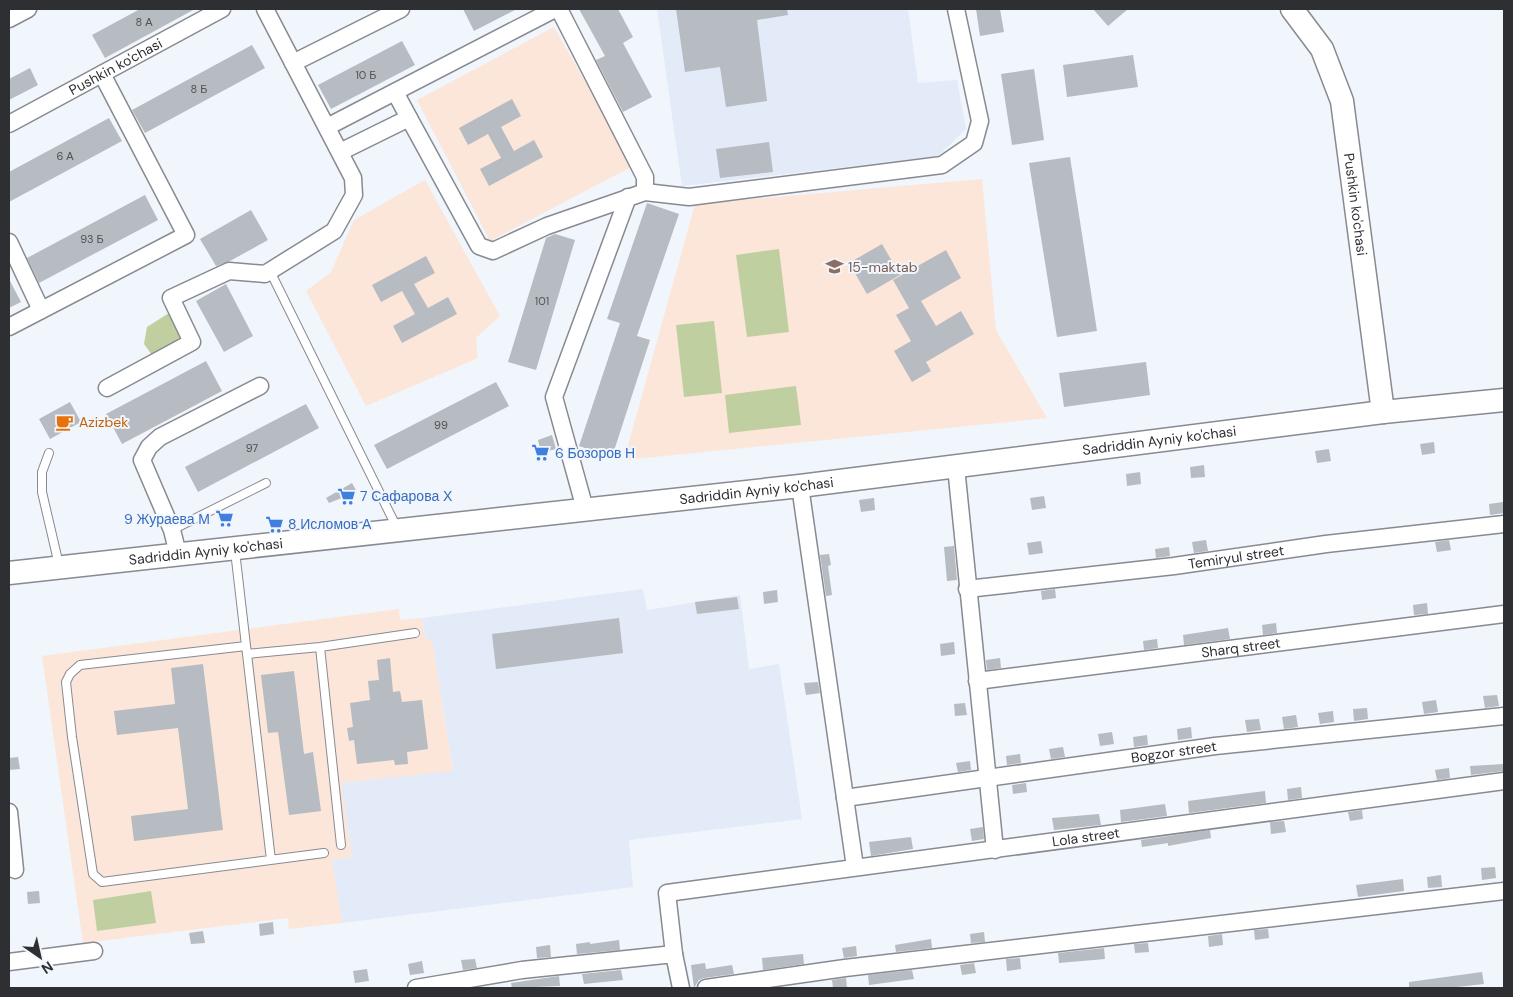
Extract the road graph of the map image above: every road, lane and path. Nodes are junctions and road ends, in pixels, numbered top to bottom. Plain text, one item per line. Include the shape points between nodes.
1 (28, 9) edge
2 (222, 9) edge
3 (265, 9) edge
4 (401, 9) edge
5 (555, 9) edge
6 (559, 9) edge
7 (956, 9) edge
8 (1292, 9) edge
9 (9, 19) edge
10 (293, 63) junction
11 (102, 74) junction
12 (395, 92) junction
13 (409, 118) junction
14 (9, 124) edge
15 (327, 127) junction
16 (340, 152) junction
17 (645, 192) junction
18 (628, 197) junction
19 (9, 242) edge
20 (270, 272) junction
21 (41, 310) junction
22 (9, 327) edge
23 (260, 386) dead end
24 (107, 388) dead end
25 (1504, 400) edge
26 (1383, 412) junction
27 (49, 453) dead end
28 (956, 468) junction
29 (266, 483) dead end
30 (800, 486) junction
31 (585, 509) junction
32 (1504, 524) edge
33 (172, 530) junction
34 (398, 530) junction
35 (235, 548) junction
36 (178, 554) junction
37 (59, 567) junction
38 (9, 573) edge
39 (967, 589) junction
40 (1504, 614) edge
41 (416, 633) dead end
42 (320, 647) junction
43 (247, 650) junction
44 (977, 681) junction
45 (1504, 716) edge
46 (986, 778) junction
47 (1504, 782) edge
48 (845, 798) junction
49 (9, 812) edge
50 (341, 846) dead end
51 (995, 850) junction
52 (324, 853) dead end
53 (271, 860) junction
54 (856, 866) junction
55 (15, 870) dead end
56 (1504, 891) edge
57 (94, 951) dead end
58 (674, 954) junction
59 (9, 962) edge
60 (416, 988) edge
61 (681, 988) edge
62 (706, 988) edge

1 - 9 street
2 - 11 street, Pushkin ko'chasi
3 - 10 street
4 - 10 street
5 - 12 street
6 - 17 street via 645,177
7 - 17 street via 980,121 974,144 942,165 689,197
8 - 26 street, Pushkin ko'chasi via 1322,48 1342,101
10 - 15 street
11 - 14 street, Pushkin ko'chasi
11 - 21 street via 186,235
12 - 13 street
12 - 15 street
13 - 16 street
13 - 18 street via 479,246 493,250 547,226
15 - 16 street
16 - 20 street via 353,178 354,195 334,231
17 - 18 street
18 - 31 street via 554,397
19 - 21 street
20 - 24 street via 229,271 171,298 192,342
20 - 34 lane
21 - 22 street
23 - 33 street via 160,438 149,447 142,460
25 - 26 street, Sadriddin Ayniy ko'chasi
26 - 28 street, Sadriddin Ayniy ko'chasi
27 - 37 lane via 42,472 42,492
28 - 30 street, Sadriddin Ayniy ko'chasi
28 - 39 street
29 - 33 lane
30 - 31 street, Sadriddin Ayniy ko'chasi
30 - 48 street
31 - 34 street, Sadriddin Ayniy ko'chasi
32 - 39 street, Temiryul street
33 - 36 street
34 - 35 street, Sadriddin Ayniy ko'chasi
35 - 36 street, Sadriddin Ayniy ko'chasi
35 - 43 lane
36 - 37 street, Sadriddin Ayniy ko'chasi
37 - 38 street, Sadriddin Ayniy ko'chasi
39 - 44 street
40 - 44 street, Sharq street
41 - 42 lane
42 - 43 lane
42 - 50 lane
43 - 53 lane
43 - 53 lane via 80,665 66,682 72,737 93,874 102,882
44 - 46 street
45 - 46 street, Bogzor street via 1215,746
46 - 48 street, Bogzor street
46 - 51 street
47 - 51 street, Lola street
48 - 54 street
49 - 55 street
51 - 54 street, Lola street
52 - 53 lane
54 - 58 street, Lola street via 667,893
56 - 62 street via 845,968
57 - 59 street
58 - 60 street via 522,970
58 - 61 street

